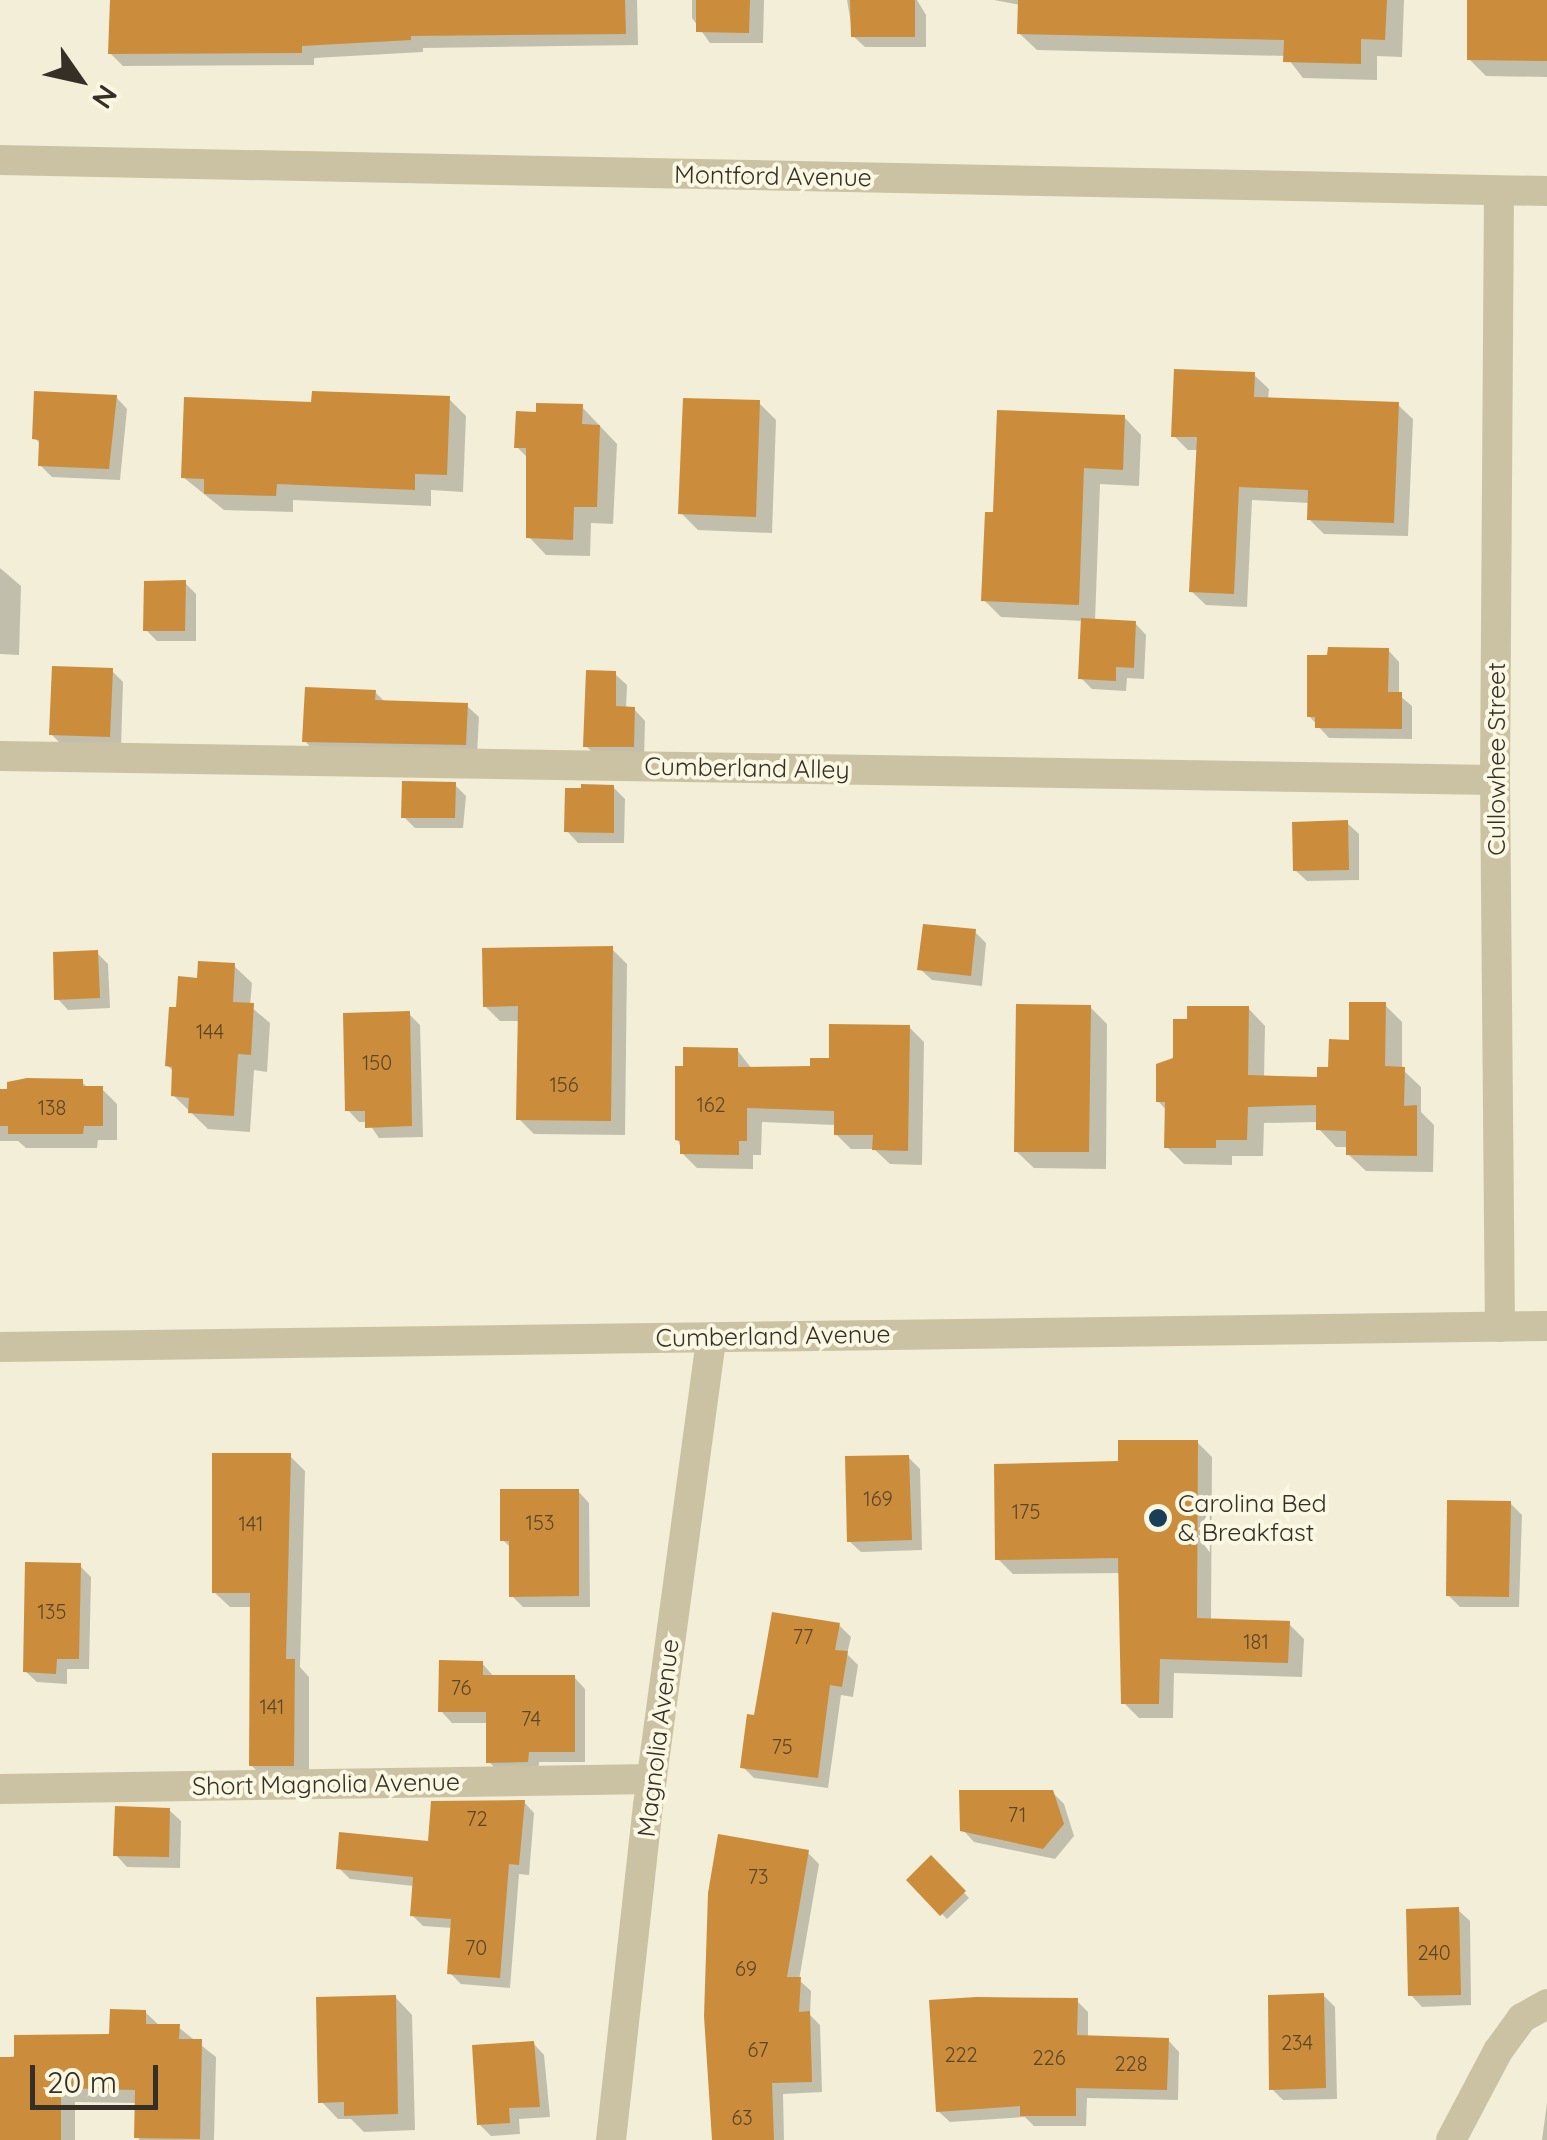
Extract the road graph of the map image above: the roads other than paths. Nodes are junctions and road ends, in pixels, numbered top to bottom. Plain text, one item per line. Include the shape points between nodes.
1 (0, 160) edge
2 (1498, 191) junction
3 (1547, 191) edge
4 (0, 756) edge
5 (1495, 780) junction
6 (1547, 1326) edge
7 (1500, 1327) junction
8 (711, 1337) junction
9 (0, 1347) edge
10 (652, 1779) junction
11 (0, 1789) edge
12 (1547, 2004) edge
13 (611, 2140) edge
14 (1452, 2140) edge

1 - 2 street, Montford Avenue
2 - 3 street, Montford Avenue
2 - 5 street, Cullowhee Street
4 - 5 street, Cumberland Alley
5 - 7 street, Cullowhee Street
6 - 7 street, Cumberland Avenue
7 - 8 street, Cumberland Avenue
8 - 9 street, Cumberland Avenue
8 - 10 street, Magnolia Avenue
10 - 11 street, Short Magnolia Avenue
10 - 13 street, Magnolia Avenue
12 - 14 street via 1522,2018 1498,2051

